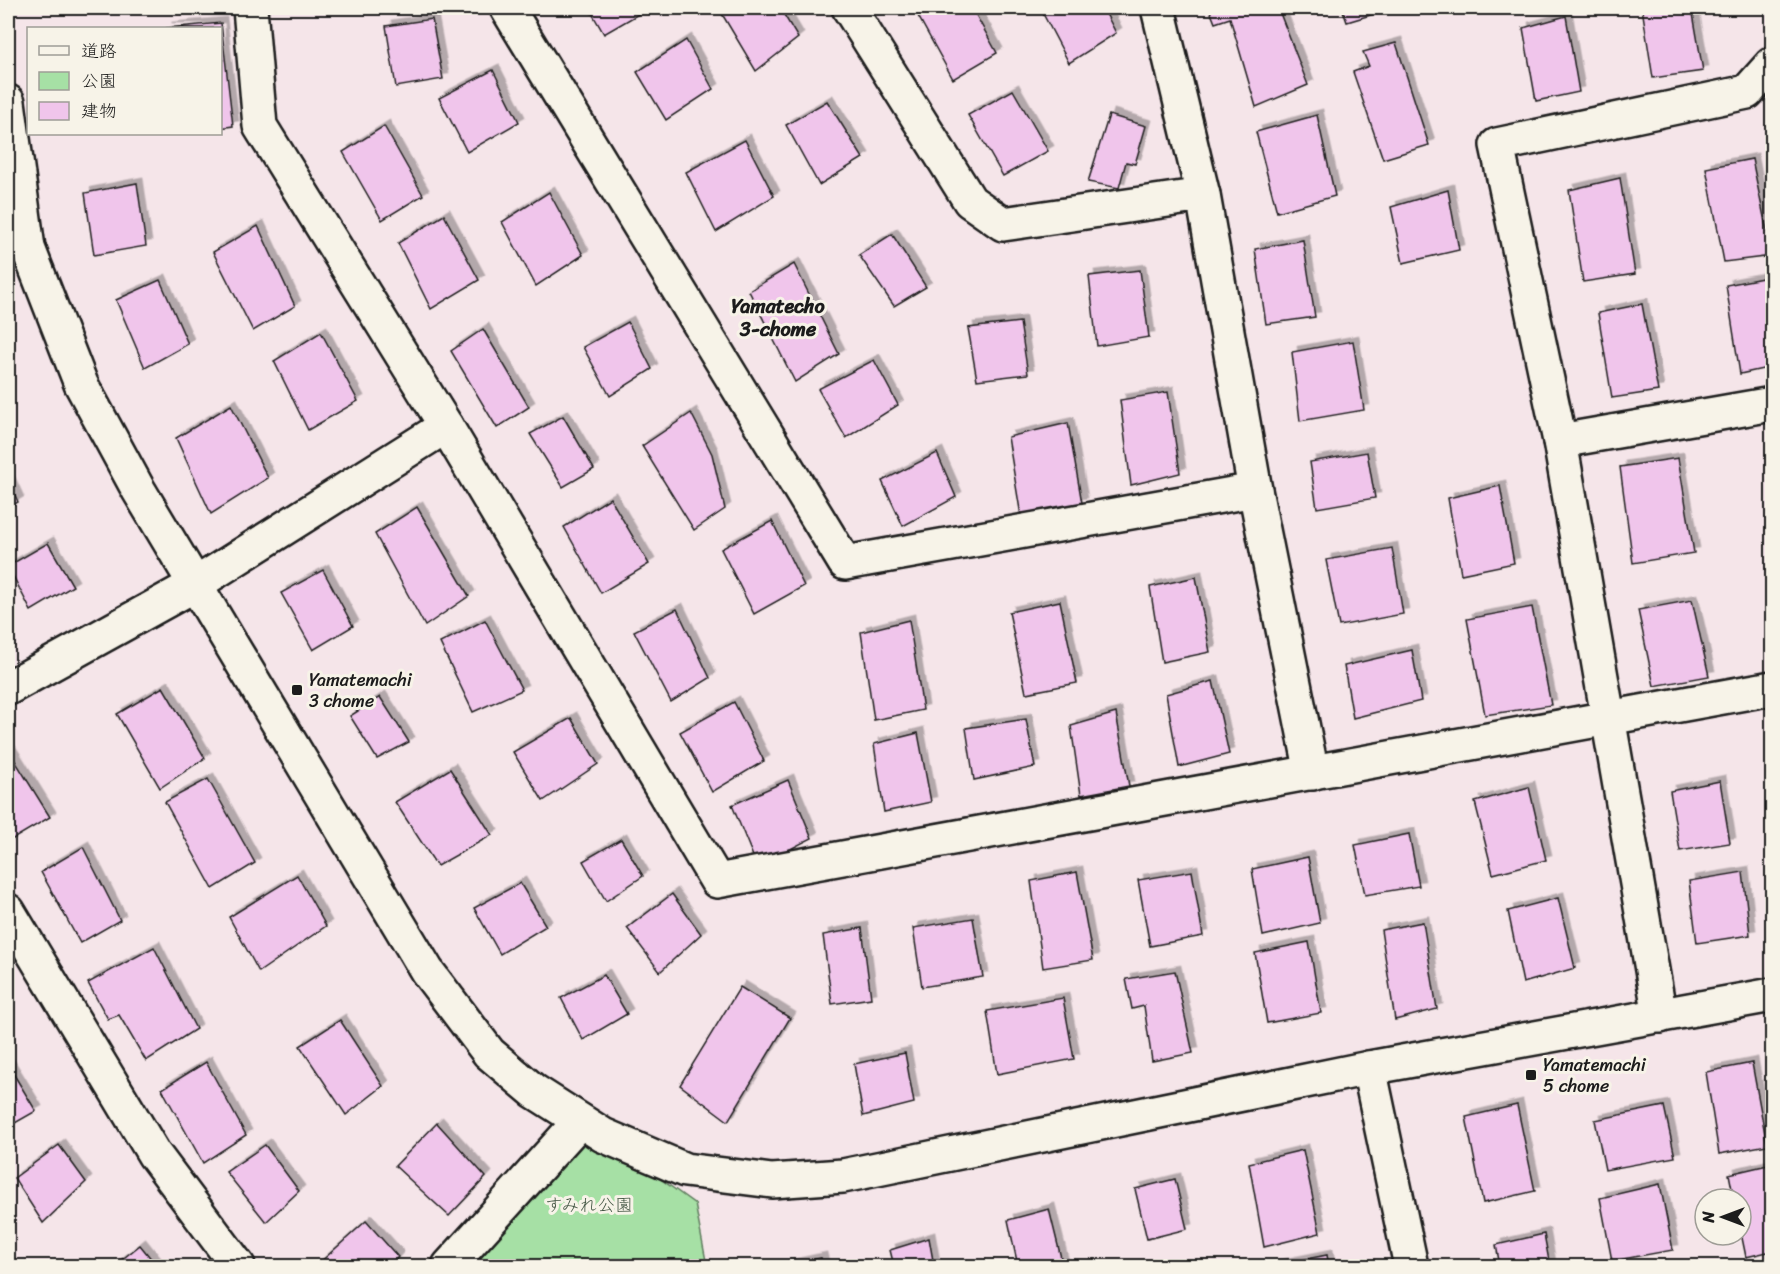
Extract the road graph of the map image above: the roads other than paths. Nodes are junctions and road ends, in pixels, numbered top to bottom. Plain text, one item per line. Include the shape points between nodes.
1 (250, 8) edge
2 (507, 8) edge
3 (849, 8) edge
4 (1158, 8) edge
5 (1773, 64) edge
6 (8, 102) edge
7 (1203, 195) junction
8 (1773, 404) edge
9 (446, 426) junction
10 (1560, 441) junction
11 (1255, 490) junction
12 (196, 584) junction
13 (8, 688) edge
14 (1773, 688) edge
15 (1608, 719) junction
16 (1312, 773) junction
17 (8, 911) edge
18 (1773, 995) edge
19 (1660, 1016) junction
20 (1369, 1068) junction
21 (580, 1121) junction
22 (238, 1266) edge
23 (449, 1266) edge
24 (1411, 1266) edge

1 - 9 street via 260,126
2 - 11 street via 845,563
3 - 7 street via 970,201 1003,224
4 - 7 street
5 - 10 street via 1747,92 1497,145
6 - 12 street via 28,248 81,384
7 - 11 street
8 - 10 street
9 - 12 street
9 - 16 street via 717,881
10 - 15 street
11 - 16 street
12 - 13 street
12 - 21 street via 427,971 489,1053 534,1091
14 - 15 street
15 - 16 street
15 - 19 street
17 - 22 street via 154,1154
18 - 19 street
19 - 20 street
20 - 21 street via 843,1176 772,1181 685,1170
20 - 24 street
21 - 23 street

